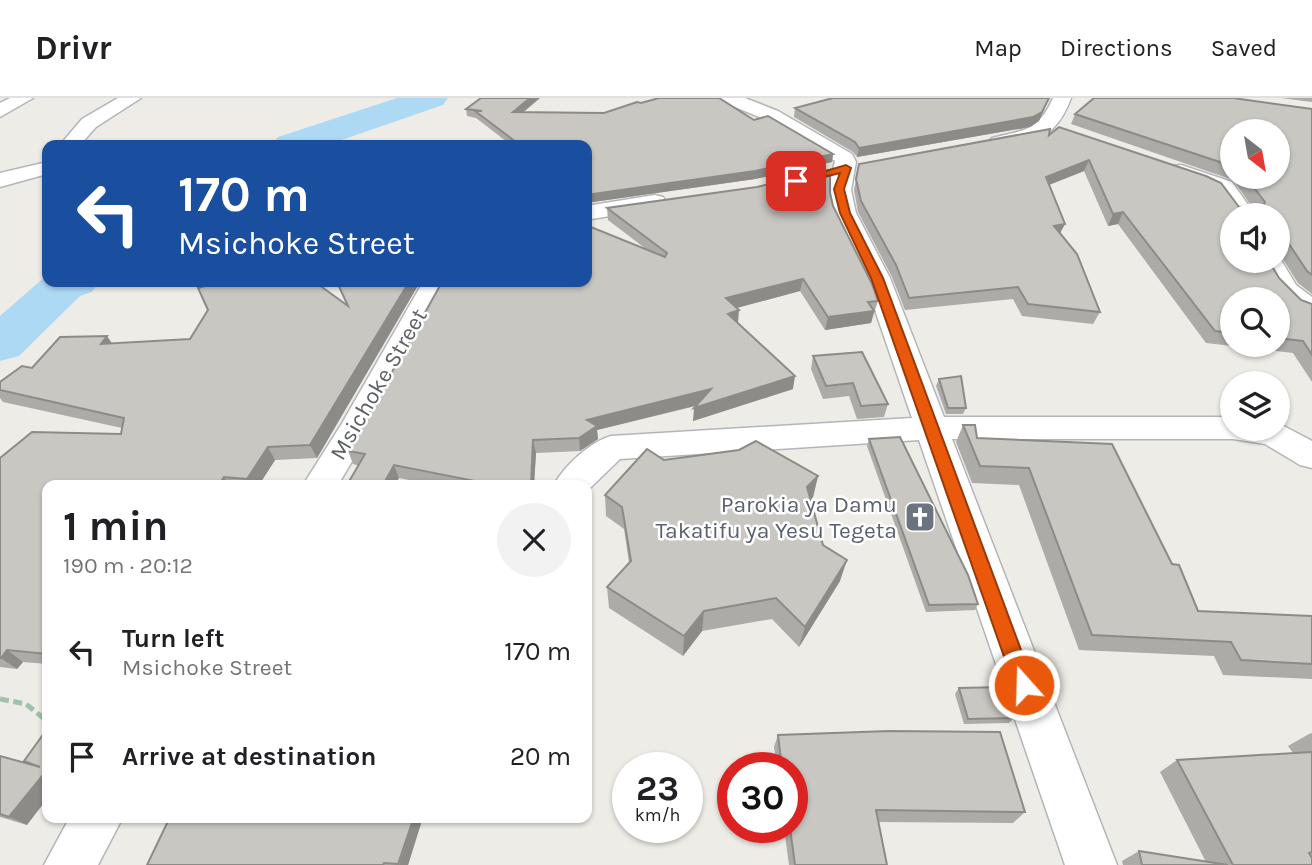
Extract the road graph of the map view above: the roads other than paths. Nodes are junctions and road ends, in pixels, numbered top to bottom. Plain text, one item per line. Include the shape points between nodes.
1 (24, 98) edge
2 (132, 98) edge
3 (729, 98) edge
4 (1062, 98) edge
5 (0, 111) edge
6 (1049, 125) junction
7 (1072, 135) edge
8 (73, 140) edge
9 (980, 145) edge
10 (1161, 166) edge
11 (42, 169) edge
12 (0, 180) edge
13 (672, 200) edge
14 (1235, 203) edge
15 (592, 213) edge
16 (1276, 273) edge
17 (433, 287) edge
18 (1312, 310) edge
19 (929, 428) junction
20 (1220, 428) edge
21 (1287, 441) edge
22 (1312, 456) edge
23 (323, 480) edge
24 (576, 480) edge
25 (94, 823) edge
26 (70, 865) edge
27 (1091, 865) edge

1 - 5 street
2 - 8 street via 95,119
3 - 19 street via 771,115 845,158 839,189 845,213 877,278
4 - 6 street
6 - 7 street
6 - 9 street via 1037,134
10 - 14 street via 1224,187
11 - 12 street
13 - 15 street
16 - 18 street via 1285,290
17 - 23 street, Msichoke Street
19 - 20 street
19 - 24 street via 611,448
19 - 27 street
21 - 22 street
25 - 26 street

